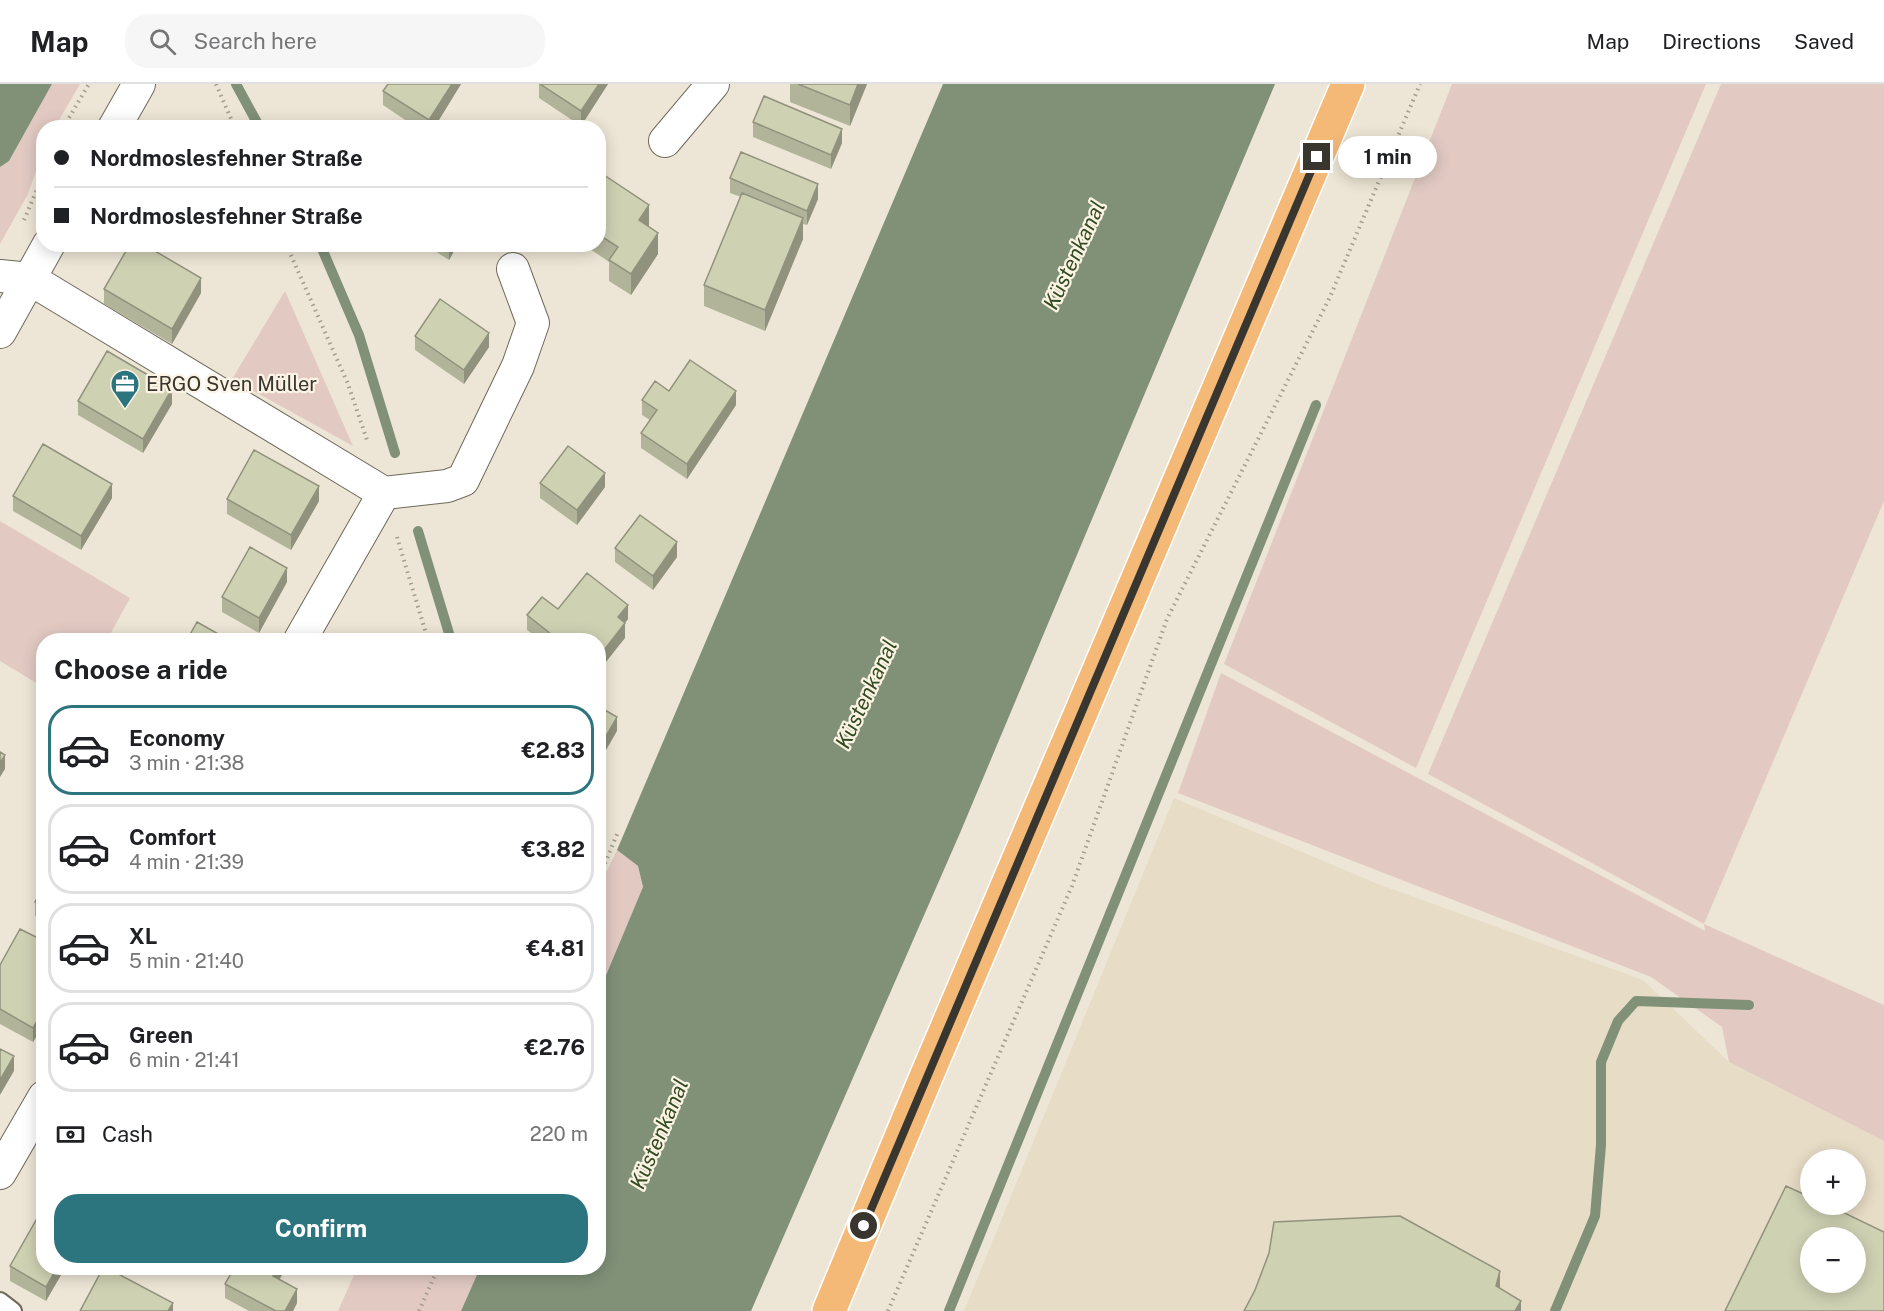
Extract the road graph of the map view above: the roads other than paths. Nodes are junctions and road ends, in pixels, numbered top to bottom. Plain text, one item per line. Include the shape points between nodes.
1 (139, 84) edge
2 (713, 84) edge
3 (1348, 84) edge
4 (119, 120) edge
5 (665, 141) dead end
6 (41, 252) edge
7 (513, 270) dead end
8 (15, 277) edge
9 (0, 332) edge
10 (384, 493) junction
11 (304, 633) edge
12 (36, 1111) edge
13 (0, 1173) edge
14 (0, 1300) edge
15 (14, 1311) edge
16 (829, 1311) edge

1 - 4 street
2 - 5 street
3 - 16 main road
6 - 8 street
7 - 10 street via 533,323 518,366 463,480 447,486
8 - 9 street
8 - 10 street
10 - 11 street
12 - 13 street
14 - 15 lane

